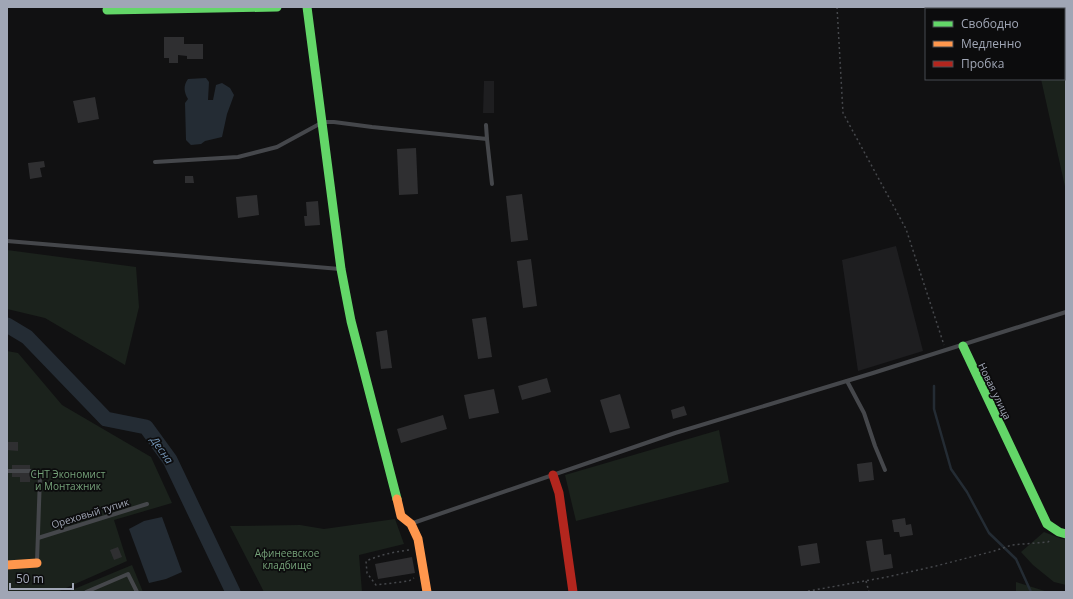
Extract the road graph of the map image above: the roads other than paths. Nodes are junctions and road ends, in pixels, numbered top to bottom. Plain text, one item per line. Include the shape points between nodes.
1 (277, 7) edge
2 (308, 7) edge
3 (107, 10) dead end
4 (323, 122) junction
5 (486, 125) dead end
6 (487, 139) junction
7 (155, 162) dead end
8 (492, 184) dead end
9 (7, 241) edge
10 (340, 269) junction
11 (1066, 312) edge
12 (963, 346) junction
13 (847, 380) junction
14 (885, 470) dead end
15 (7, 471) edge
16 (553, 475) junction
17 (147, 504) dead end
18 (411, 524) junction
19 (1062, 533) edge
20 (38, 538) junction
21 (37, 563) joint
22 (7, 565) edge
23 (86, 592) edge
24 (137, 592) edge
25 (427, 592) edge
26 (573, 592) edge

1 - 3 street
2 - 4 street
4 - 6 lane
4 - 7 lane via 277,147 238,157
4 - 10 street
5 - 6 lane
6 - 8 lane
9 - 10 lane
10 - 18 street via 350,321 401,516
11 - 12 lane
12 - 13 lane
12 - 19 street, Новая улица via 1047,524
13 - 14 lane via 864,413
13 - 16 lane via 675,433
15 - 20 lane via 32,471 40,477
16 - 18 lane
16 - 26 street via 559,493
17 - 20 lane, Ореховый тупик
18 - 25 street via 418,539
20 - 21 lane
21 - 22 street
23 - 24 lane via 128,574

